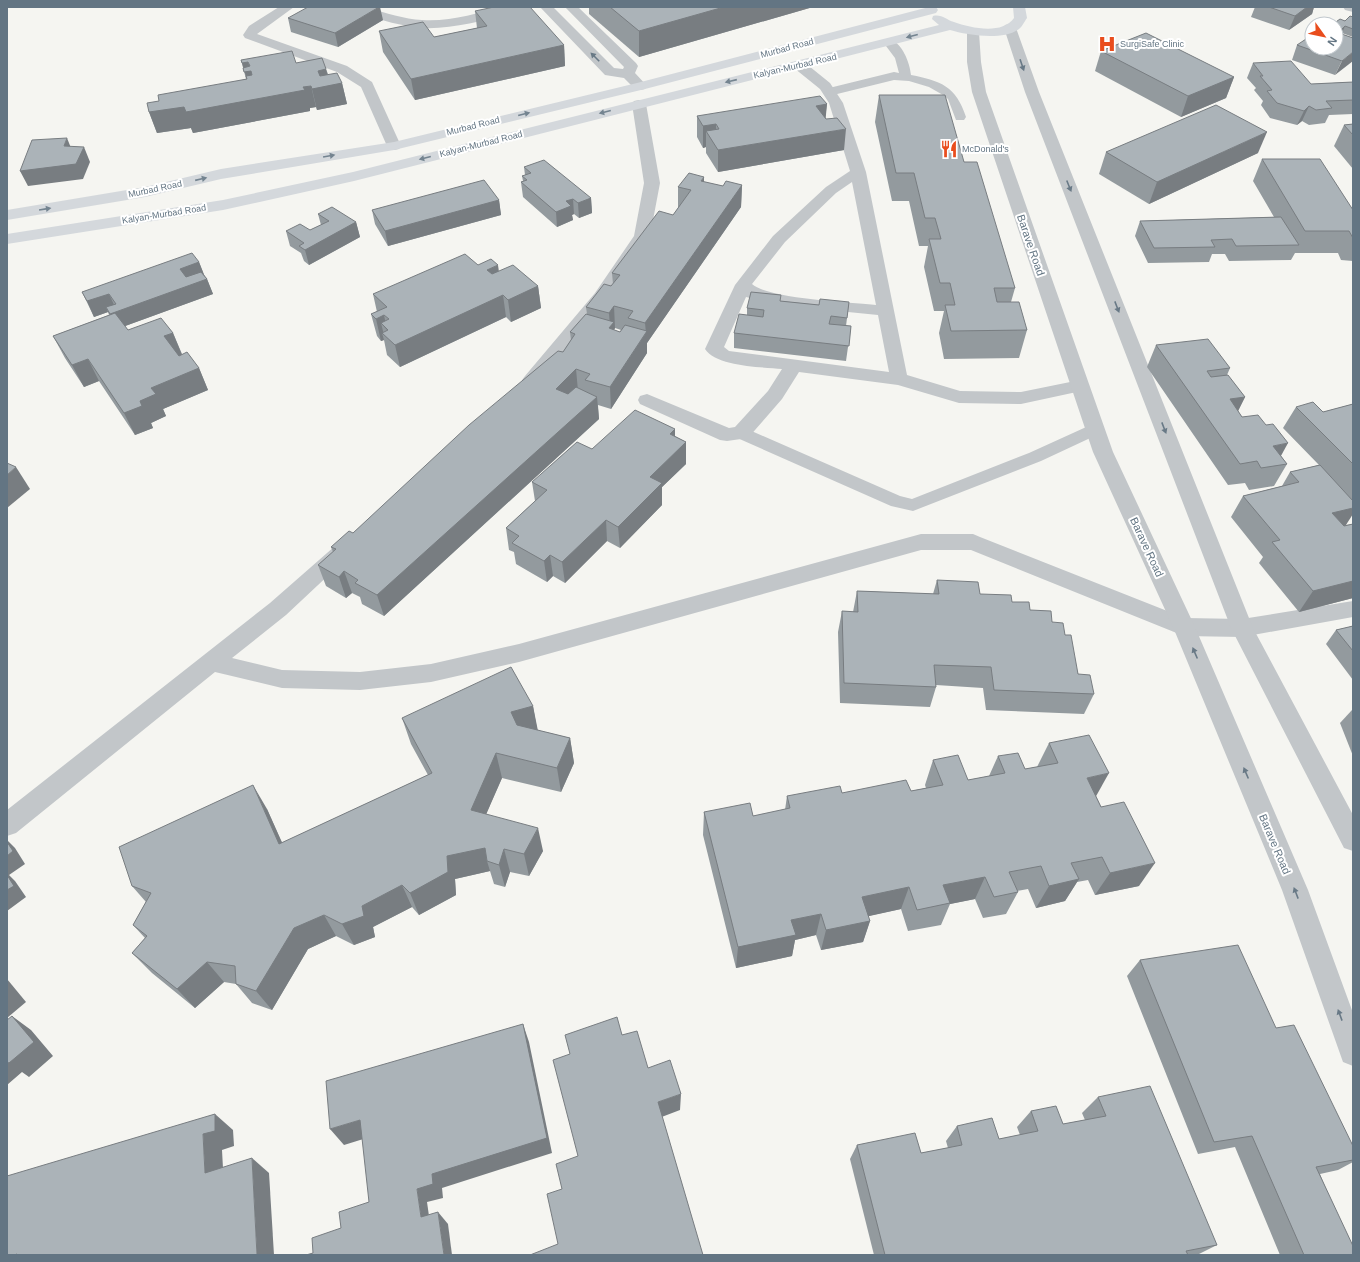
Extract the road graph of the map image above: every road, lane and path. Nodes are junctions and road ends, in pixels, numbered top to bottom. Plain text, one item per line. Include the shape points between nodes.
1 (288, 7) edge
2 (520, 7) edge
3 (546, 7) edge
4 (571, 7) edge
5 (1019, 7) edge
6 (1349, 7) edge
7 (933, 8) edge
8 (1353, 8) edge
9 (368, 12) edge
10 (949, 26) junction
11 (1010, 28) junction
12 (973, 32) junction
13 (889, 42) junction
14 (799, 65) junction
15 (628, 74) junction
16 (905, 76) junction
17 (829, 92) junction
18 (639, 95) junction
19 (960, 117) dead end
20 (394, 146) junction
21 (858, 172) junction
22 (221, 174) junction
23 (223, 205) junction
24 (7, 215) edge
25 (7, 239) edge
26 (743, 285) junction
27 (886, 311) junction
28 (794, 365) junction
29 (899, 379) junction
30 (1080, 386) junction
31 (516, 393) edge
32 (647, 400) dead end
33 (1095, 429) junction
34 (741, 433) junction
35 (354, 541) edge
36 (1353, 609) edge
37 (1184, 627) junction
38 (1242, 628) junction
39 (212, 662) junction
40 (7, 825) edge
41 (1353, 840) edge
42 (1353, 1052) edge

1 - 20 street via 254,28 250,35 342,69 367,85
2 - 9 street via 451,22 429,24
15 -> 3 street via 610,72
4 - 15 street via 631,66
5 - 11 highway via 1022,18
6 - 8 street
7 - 10 highway via 935,16
7 - 18 highway, Murbad Road
10 - 12 highway
10 -> 13 highway, Kalyan-Murbad Road
11 - 12 highway
11 -> 38 street via 1032,92
12 - 30 street, Barave Road via 979,92
13 - 14 highway, Kalyan-Murbad Road
13 - 16 lane via 901,55
14 - 17 street
14 -> 18 highway, Kalyan-Murbad Road
15 - 18 street
16 - 17 lane via 894,76
16 - 19 lane via 940,88 952,98
17 - 21 street via 836,103
20 -> 18 highway, Murbad Road
18 -> 23 highway, Kalyan-Murbad Road via 354,176
18 - 31 street via 652,183 642,236 601,297 534,377
22 -> 20 highway, Murbad Road
21 - 26 street via 831,190 779,239
21 - 27 street
22 - 23 highway
24 -> 22 highway, Murbad Road via 145,192
23 - 25 highway, Kalyan-Murbad Road
26 - 27 street via 752,293 778,300
26 - 28 street via 714,349 724,356
27 - 29 street
28 - 29 street
28 - 34 street via 775,394
29 - 30 street via 959,398 1021,398
30 - 33 street, Barave Road
32 - 34 street via 727,435
33 - 34 lane via 1035,457 913,505 897,502
33 - 37 street, Barave Road via 1103,452
35 - 39 street via 278,609
36 - 38 street
37 - 38 street
37 - 39 street via 973,542 921,542 519,653 431,673 360,681 282,679
42 -> 37 street, Barave Road via 1295,890
38 - 41 street
39 - 40 street

